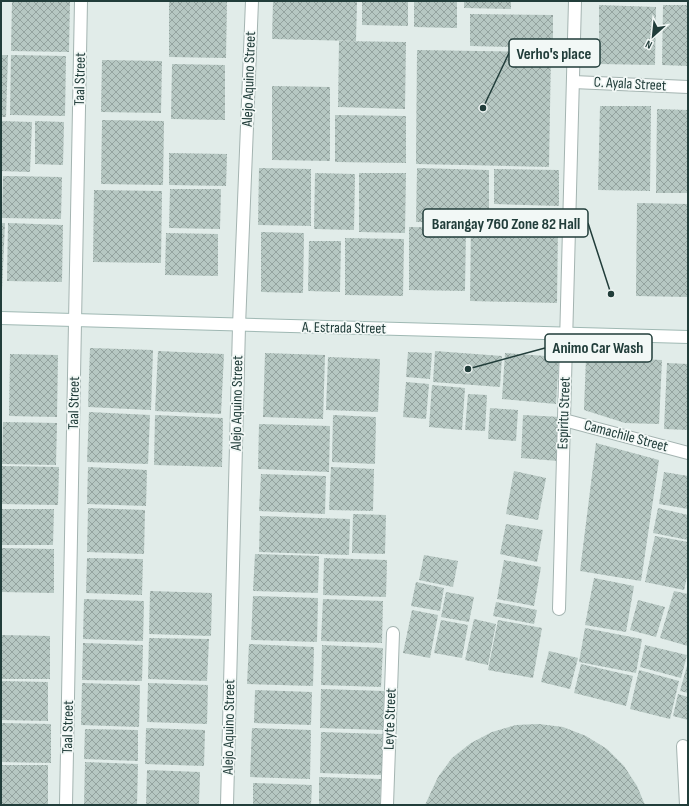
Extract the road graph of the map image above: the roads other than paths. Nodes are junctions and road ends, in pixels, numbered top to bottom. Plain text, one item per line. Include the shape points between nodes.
1 (81, 1) edge
2 (252, 1) edge
3 (575, 1) edge
4 (573, 82) junction
5 (688, 87) edge
6 (1, 318) edge
7 (75, 321) junction
8 (239, 326) junction
9 (566, 334) junction
10 (688, 337) edge
11 (564, 420) junction
12 (688, 453) edge
13 (559, 609) dead end
14 (393, 633) dead end
15 (683, 746) dead end
16 (66, 805) edge
17 (227, 805) edge
18 (387, 805) edge
19 (686, 805) edge

1 - 7 street, Taal Street
2 - 8 street, Alejo Aquino Street
3 - 4 street, Espiritu Street
4 - 5 street, C. Ayala Street
4 - 9 street, Espiritu Street
6 - 7 street, A. Estrada Street
7 - 8 street, A. Estrada Street
7 - 16 street, Taal Street
8 - 9 street, A. Estrada Street
8 - 17 street, Alejo Aquino Street
9 - 10 street, A. Estrada Street
9 - 11 street, Espiritu Street
11 - 12 street, Camachile Street
11 - 13 street, Espiritu Street
14 - 18 street, Leyte Street
15 - 19 street

